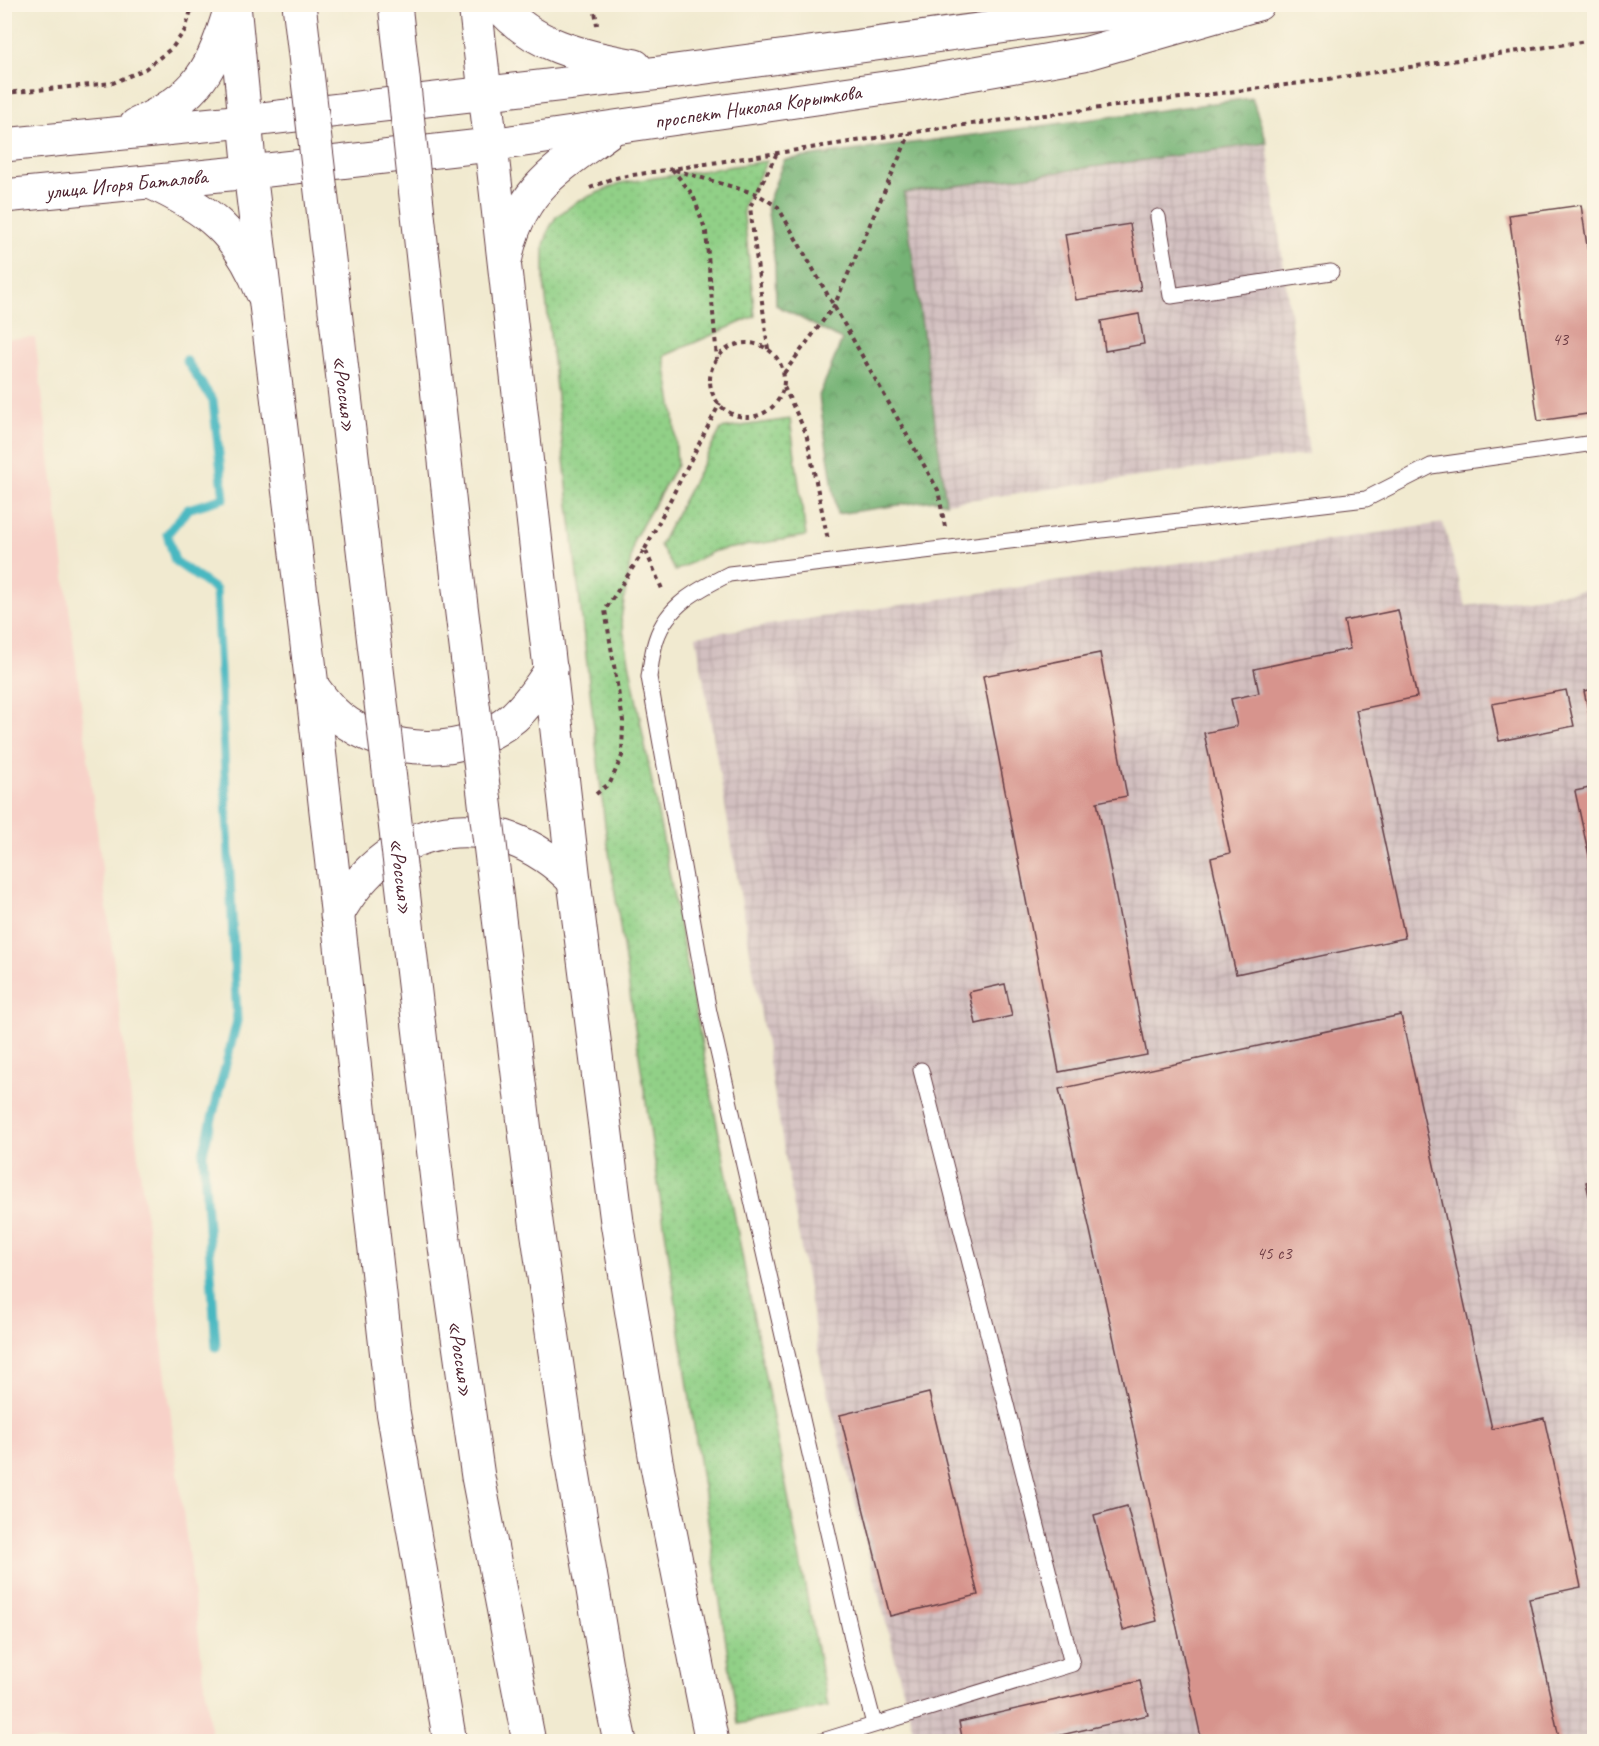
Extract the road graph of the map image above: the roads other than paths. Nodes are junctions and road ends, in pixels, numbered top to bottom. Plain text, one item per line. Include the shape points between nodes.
1 (233, 4) edge
2 (299, 4) edge
3 (394, 4) edge
4 (475, 4) edge
5 (498, 4) edge
6 (1203, 4) edge
7 (1258, 4) edge
8 (669, 72) junction
9 (484, 93) junction
10 (244, 121) junction
11 (612, 129) junction
12 (120, 132) junction
13 (4, 144) edge
14 (490, 145) junction
15 (250, 172) junction
16 (150, 182) junction
17 (4, 196) edge
18 (1158, 217) dead end
19 (1331, 272) dead end
20 (504, 273) junction
21 (264, 296) junction
22 (1594, 443) edge
23 (551, 670) junction
24 (312, 686) junction
25 (574, 881) junction
26 (337, 915) junction
27 (921, 1070) dead end
28 (874, 1724) junction
29 (450, 1742) edge
30 (530, 1742) edge
31 (620, 1742) edge
32 (712, 1742) edge
33 (819, 1742) edge

1 - 10 main road
1 - 12 main road via 214,56 191,90 170,108
2 - 30 main road, «Россия», bridge via 446,1251 478,1478
3 - 31 main road, bridge via 459,589 536,1222 570,1455
4 - 9 main road
5 - 8 main road via 529,33 564,50
6 - 8 main road via 1073,17
7 - 11 main road, проспект Николая Корыткова via 1084,54
8 - 9 main road
9 - 10 main road
9 - 14 main road
10 - 12 main road
10 - 15 main road
11 - 14 main road, проспект Николая Корыткова
11 - 20 main road via 559,167 531,197 512,233
12 - 13 main road
14 - 15 main road, проспект Николая Корыткова
14 - 20 main road
15 - 16 main road, улица Игоря Баталова
15 - 21 main road
16 - 17 main road, улица Игоря Баталова
16 - 21 main road via 189,202 231,236 252,266
18 - 19 lane via 1171,296
20 - 23 main road
21 - 24 main road
22 - 28 lane via 1431,466 1366,499 729,573 698,590 672,611 656,639 649,677 709,1012
23 - 24 main road via 512,718 476,739 436,748 375,738 339,717
23 - 25 main road
24 - 26 main road
25 - 26 main road via 560,866 526,844 487,832 446,832 389,853 346,897
25 - 32 main road via 619,1233 656,1461
26 - 29 main road via 393,1411
27 - 28 lane via 1072,1664
28 - 33 lane

